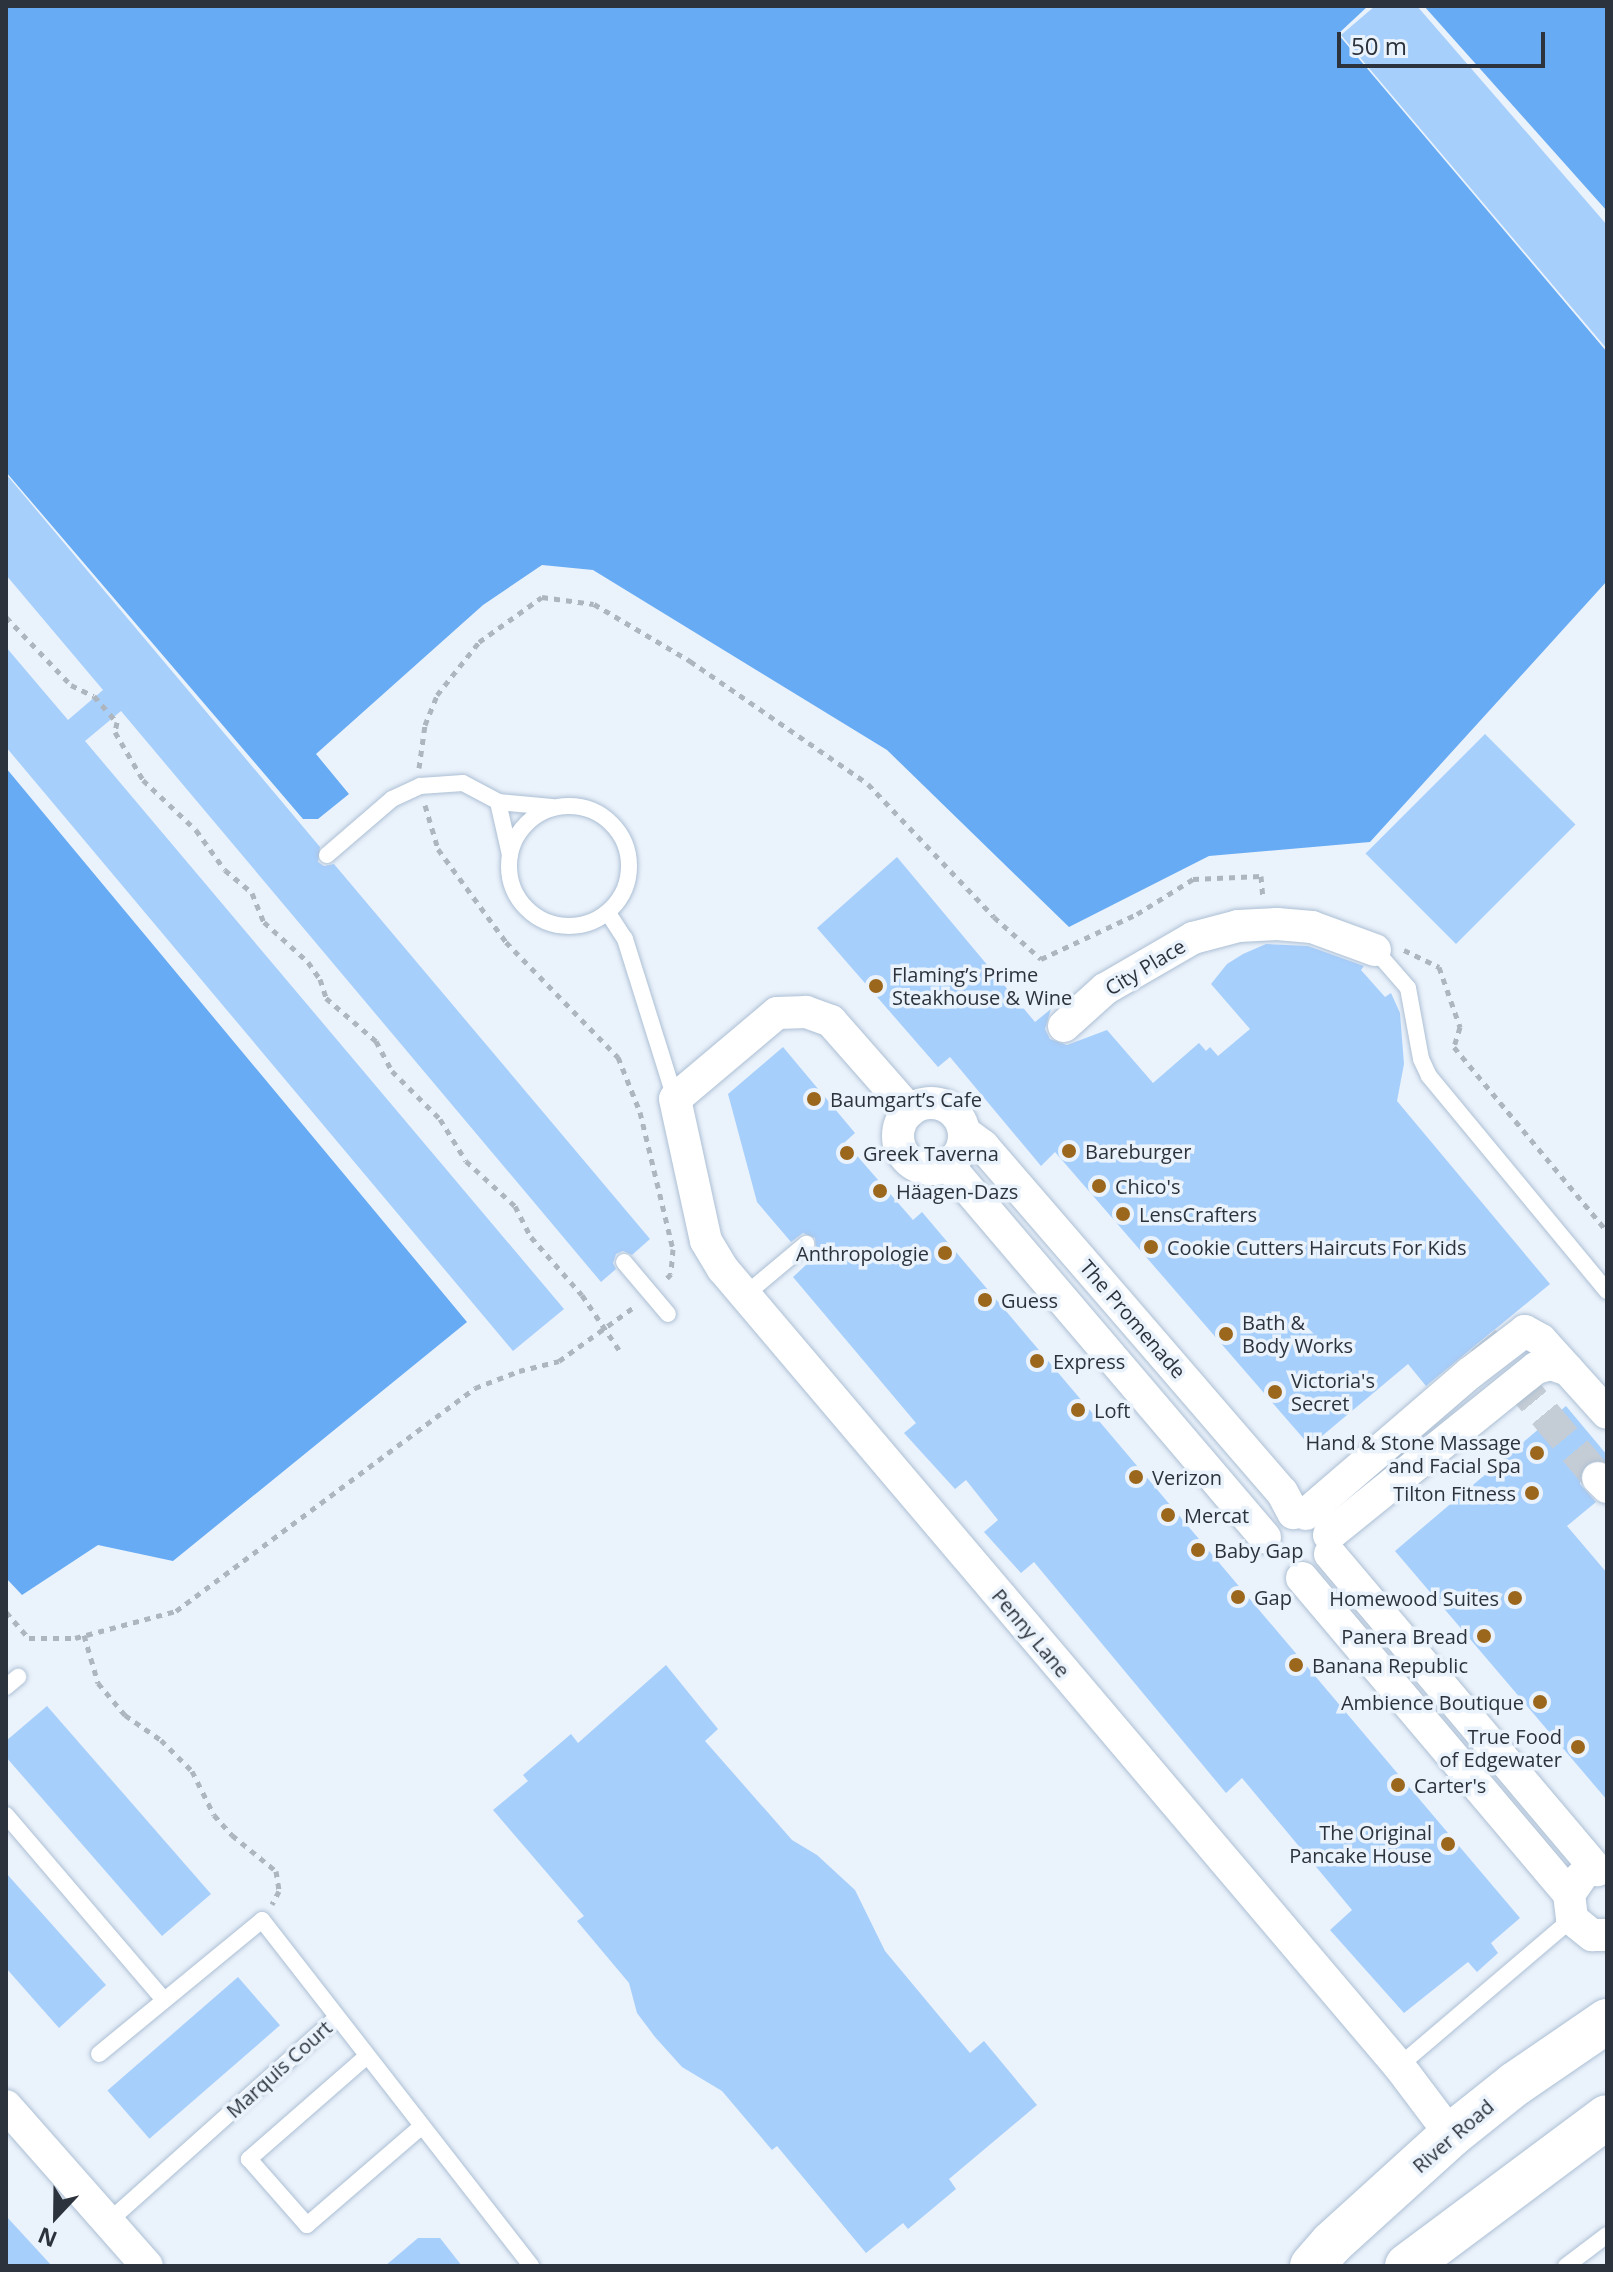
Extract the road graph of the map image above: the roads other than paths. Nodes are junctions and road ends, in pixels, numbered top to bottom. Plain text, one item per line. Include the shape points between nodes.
1 (498, 802) junction
2 (558, 807) junction
3 (327, 855) dead end
4 (510, 855) junction
5 (608, 913) junction
6 (1375, 950) joint
7 (1064, 1026) dead end
8 (675, 1099) junction
9 (910, 1111) junction
10 (964, 1132) junction
11 (948, 1165) junction
12 (806, 1244) dead end
13 (624, 1262) dead end
14 (1607, 1291) edge
15 (745, 1295) junction
16 (668, 1314) dead end
17 (1607, 1413) edge
18 (1314, 1529) junction
19 (1278, 1562) junction
20 (6, 1815) edge
21 (1602, 1870) edge
22 (1570, 1907) junction
23 (1607, 1935) edge
24 (164, 2000) junction
25 (337, 2017) junction
26 (1607, 2021) edge
27 (99, 2054) dead end
28 (367, 2056) junction
29 (1399, 2066) junction
30 (6, 2106) edge
31 (1607, 2117) edge
32 (421, 2127) junction
33 (1451, 2135) junction
34 (108, 2222) junction
35 (1607, 2235) edge
36 (147, 2266) edge
37 (531, 2266) edge
38 (1312, 2266) edge
39 (1407, 2266) edge
40 (1566, 2266) edge

1 - 2 lane
1 - 3 lane via 463,783 420,786 392,799
1 - 4 lane
2 - 4 lane via 536,816 519,833
2 - 5 lane via 582,807 601,816 626,847 630,867 624,892
4 - 5 lane via 510,879 519,901 537,917 559,926 585,925
5 - 8 lane via 625,939
6 - 7 street, City Place via 1312,927 1238,926 1193,938 1105,989
6 - 14 lane via 1408,988 1429,1076
8 - 9 street via 777,1013 806,1012 831,1021
8 - 15 street, Penny Lane via 706,1241
9 - 10 street via 938,1104 955,1114
9 - 11 street via 898,1129 907,1159 926,1169
10 - 11 street via 961,1151
10 - 18 street, The Promenade via 983,1146
11 - 19 street, The Promenade
12 - 15 lane
13 - 16 lane
15 - 29 street, Penny Lane
17 - 18 street via 1541,1340 1525,1331 1470,1373
18 - 19 street via 1271,1525
18 - 19 street via 1324,1566
18 - 21 street, The Promenade
19 - 22 street, The Promenade
20 - 24 lane
21 - 22 street via 1575,1883
22 - 23 street via 1592,1935
22 - 29 lane
24 - 25 lane, Marquis Court via 262,1920
24 - 27 lane
25 - 28 lane
25 - 34 lane, Marquis Court
26 - 33 main road, River Road
28 - 32 lane
28 - 32 lane via 249,2159 307,2225
29 - 33 street, Penny Lane
30 - 34 street
31 - 39 main road
32 - 37 lane
33 - 38 main road, River Road
34 - 36 street
35 - 40 lane

